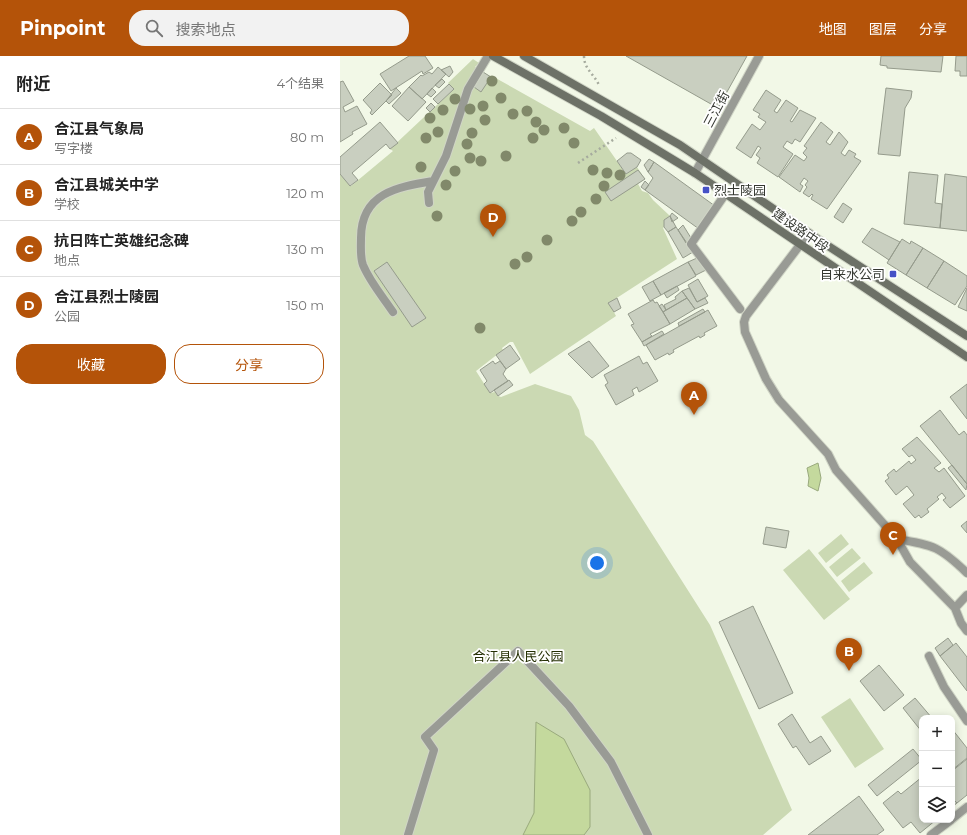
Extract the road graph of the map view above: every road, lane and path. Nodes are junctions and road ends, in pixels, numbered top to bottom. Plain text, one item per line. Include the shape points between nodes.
1 (488, 56) edge
2 (493, 56) edge
3 (524, 56) edge
4 (584, 56) edge
5 (759, 56) edge
6 (598, 98) junction
7 (606, 145) dead end
8 (702, 160) junction
9 (578, 163) dead end
10 (695, 173) junction
11 (433, 180) junction
12 (726, 193) junction
13 (429, 202) dead end
14 (809, 233) junction
15 (800, 245) junction
16 (740, 309) dead end
17 (393, 312) dead end
18 (967, 336) edge
19 (967, 357) edge
20 (897, 539) junction
21 (967, 573) edge
22 (967, 595) edge
23 (955, 608) junction
24 (967, 632) edge
25 (929, 656) dead end
26 (967, 721) edge
27 (967, 807) edge
28 (955, 817) edge
29 (947, 823) edge
30 (408, 835) edge
31 (648, 835) edge
32 (932, 835) edge

1 - 11 street via 468,90 446,156
2 - 10 main road, 建设路中段 via 601,116
3 - 6 main road, 建设路中段
4 - 6 path via 585,67 596,77 600,86
5 - 8 street, 三江街
6 - 8 main road, 建设路中段
7 - 9 path
8 - 10 street, 三江街
8 - 14 main road, 建设路中段
10 - 12 main road, 建设路中段
11 - 13 street via 428,192
11 - 17 street via 406,185 385,193 373,202 360,228 360,255 363,265
12 - 15 main road, 建设路中段
12 - 16 street via 691,244
14 - 15 street
14 - 18 main road, 建设路中段
15 - 19 main road, 建设路中段
15 - 20 street via 746,316 745,332 766,379 779,400 828,454 836,470
20 - 21 street via 920,542 942,550
20 - 23 street via 910,562
22 - 23 street
23 - 24 street
25 - 26 street via 944,687
27 - 28 street
29 - 32 street
30 - 31 street via 434,750 425,737 518,651 569,706 612,762

